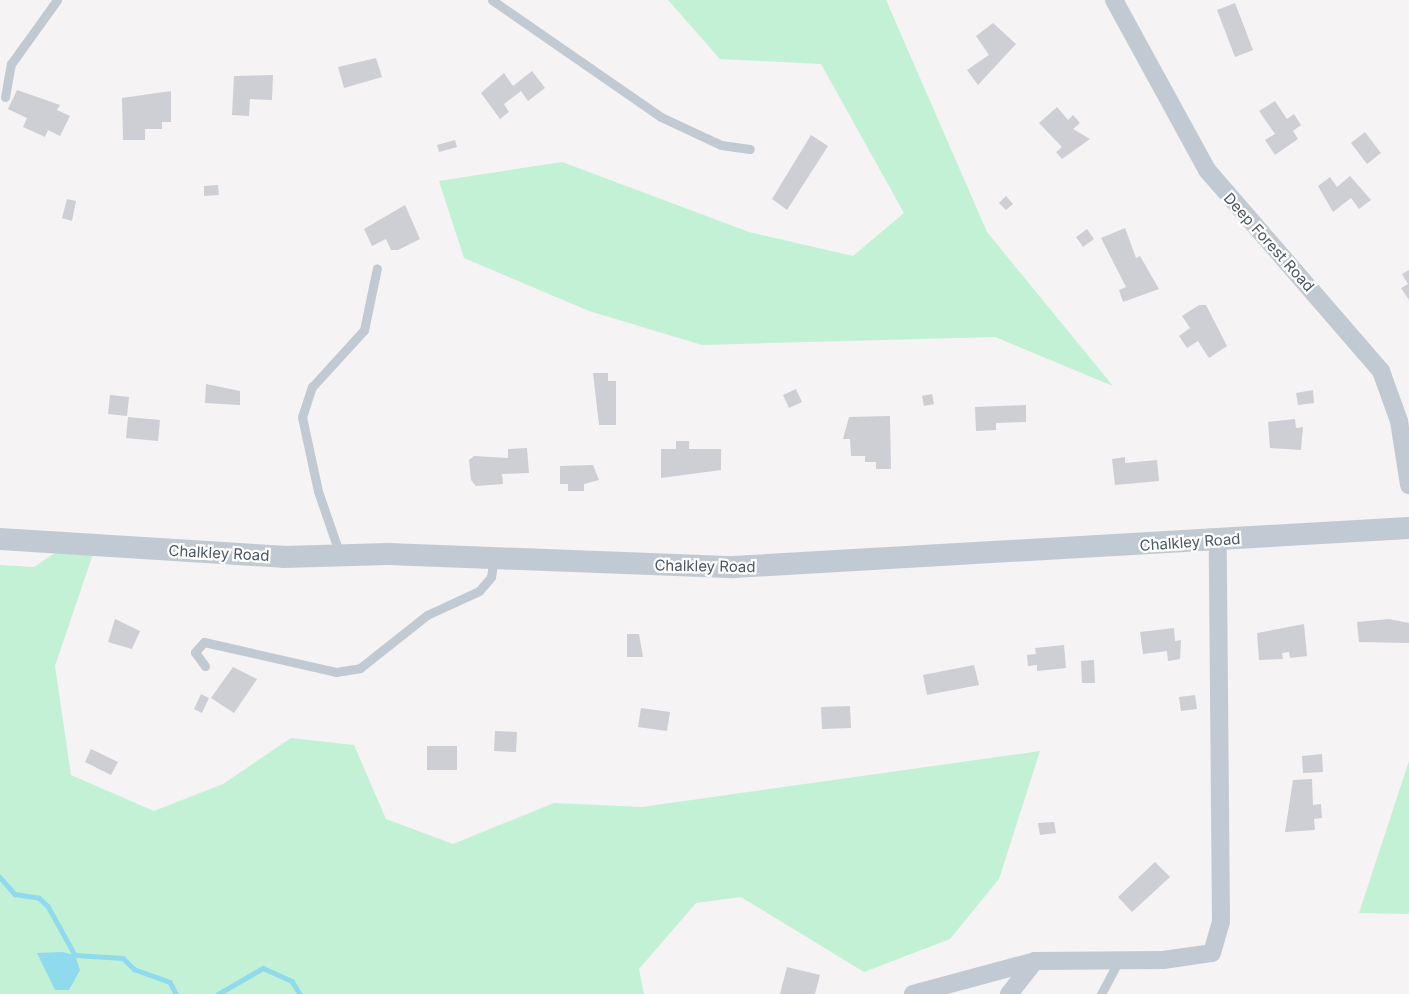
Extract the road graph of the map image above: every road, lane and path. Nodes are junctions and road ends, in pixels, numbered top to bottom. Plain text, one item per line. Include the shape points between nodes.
1 (57, 0) edge
2 (492, 0) edge
3 (1114, 0) edge
4 (5, 97) dead end
5 (750, 149) dead end
6 (377, 268) dead end
7 (1409, 485) edge
8 (1409, 528) edge
9 (0, 540) edge
10 (1218, 540) junction
11 (340, 555) junction
12 (494, 559) junction
13 (205, 666) dead end
14 (1119, 960) junction
15 (1035, 961) junction
16 (913, 994) edge
17 (1009, 994) edge
18 (1101, 994) edge

1 - 4 lane via 11,64
2 - 5 lane via 661,117 722,145
3 - 7 street, Deep Forest Road via 1207,171 1381,371 1400,421
6 - 11 lane via 364,330 319,377 302,417 318,491
8 - 10 street, Chalkley Road
9 - 11 street, Chalkley Road via 283,557
10 - 12 street, Chalkley Road via 808,566
10 - 14 street via 1220,928 1212,953
11 - 12 street, Chalkley Road
12 - 13 lane via 491,577 479,591 427,615 360,668 336,672 204,642 195,652
14 - 15 street
14 - 18 lane
15 - 16 street
15 - 17 street

